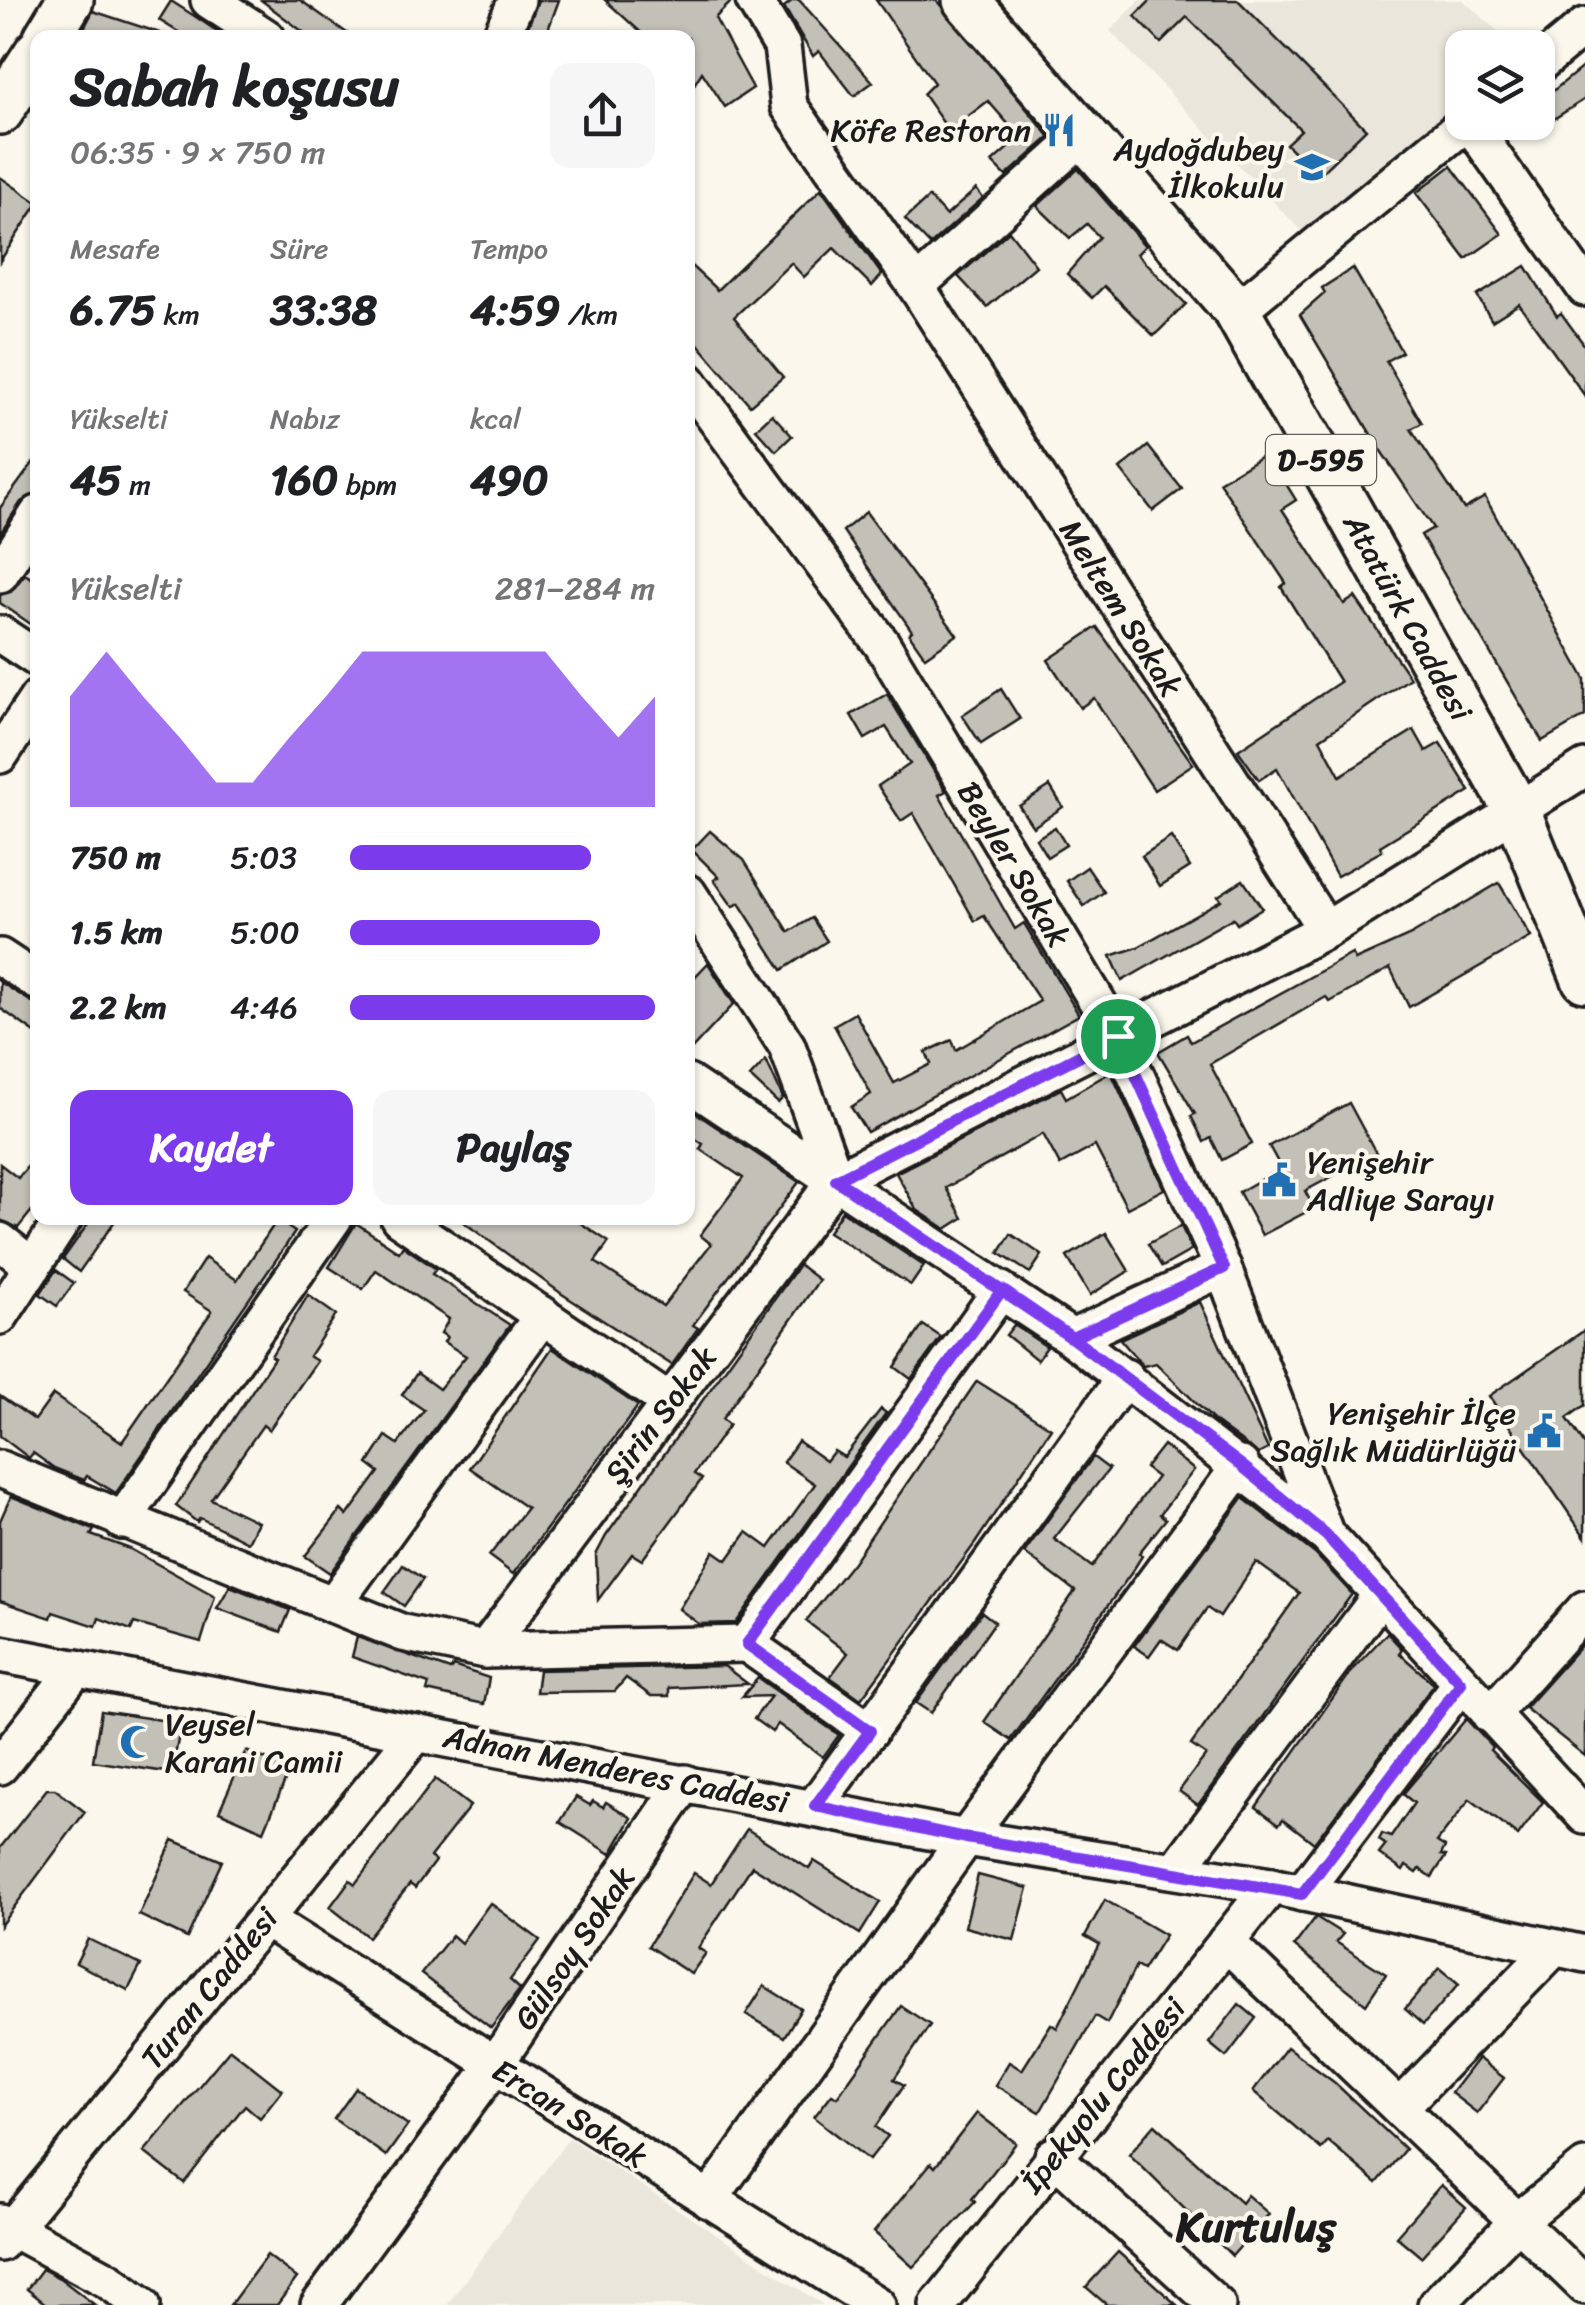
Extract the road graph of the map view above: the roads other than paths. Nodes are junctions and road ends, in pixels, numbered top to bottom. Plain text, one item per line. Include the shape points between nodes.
1 (70, 0) edge
2 (209, 0) edge
3 (517, 0) edge
4 (754, 0) edge
5 (966, 0) edge
6 (1577, 0) edge
7 (1585, 10) edge
8 (1585, 26) edge
9 (51, 30) edge
10 (255, 30) edge
11 (504, 30) edge
12 (1555, 51) edge
13 (30, 64) edge
14 (0, 111) edge
15 (1084, 135) junction
16 (1446, 140) edge
17 (1481, 140) edge
18 (916, 286) junction
19 (1585, 288) edge
20 (1238, 311) junction
21 (695, 390) edge
22 (30, 527) edge
23 (0, 574) edge
24 (0, 634) edge
25 (30, 654) edge
26 (30, 710) edge
27 (0, 755) edge
28 (1585, 768) edge
29 (1518, 813) junction
30 (695, 905) edge
31 (1326, 930) junction
32 (0, 957) edge
33 (30, 977) edge
34 (1585, 979) edge
35 (1118, 1036) junction
36 (695, 1088) edge
37 (836, 1180) junction
38 (59, 1225) edge
39 (329, 1225) edge
40 (409, 1225) edge
41 (0, 1241) edge
42 (32, 1267) junction
43 (1224, 1268) junction
44 (1002, 1290) junction
45 (544, 1315) junction
46 (0, 1316) edge
47 (1072, 1338) junction
48 (1125, 1378) junction
49 (670, 1402) junction
50 (1241, 1465) junction
51 (0, 1469) edge
52 (122, 1521) junction
53 (1326, 1535) junction
54 (1381, 1596) junction
55 (332, 1604) junction
56 (1585, 1609) edge
57 (747, 1644) junction
58 (485, 1650) junction
59 (0, 1654) edge
60 (76, 1668) junction
61 (1461, 1683) junction
62 (1490, 1715) junction
63 (870, 1731) junction
64 (417, 1732) junction
65 (0, 1766) edge
66 (685, 1783) junction
67 (815, 1806) junction
68 (1582, 1808) edge
69 (966, 1838) junction
70 (1177, 1870) junction
71 (1286, 1890) junction
72 (265, 1919) junction
73 (1226, 1942) junction
74 (1569, 1951) edge
75 (494, 2066) junction
76 (1400, 2107) junction
77 (1053, 2156) junction
78 (1585, 2167) edge
79 (709, 2200) junction
80 (1518, 2221) junction
81 (4, 2231) edge
82 (1585, 2286) edge
83 (142, 2305) edge
84 (319, 2305) edge
85 (877, 2305) edge
86 (938, 2305) edge
87 (1217, 2305) edge
88 (1436, 2305) edge

1 - 9 main road
2 - 10 street
3 - 11 street
4 - 18 street, Meltem Sokak via 782,46 788,106
5 - 15 main road, Atatürk Caddesi / D-595
6 - 7 street
8 - 12 street
13 - 14 main road
15 - 18 street
15 - 20 main road, Atatürk Caddesi / D-595
16 - 20 street
17 - 19 street
18 - 31 street, Meltem Sokak
20 - 29 main road, Atatürk Caddesi / D-595
21 - 35 street, Beyler Sokak via 882,644
22 - 23 street
24 - 25 street
26 - 27 street
28 - 29 street
29 - 31 street
29 - 34 main road, Atatürk Caddesi / D-595
30 - 37 street via 787,1046
31 - 35 street
32 - 33 street
35 - 37 street
35 - 43 street, Beyler Sokak
36 - 37 street
37 - 44 street
37 - 49 street, Şirin Sokak
38 - 42 street
39 - 52 street
40 - 45 street
41 - 42 street
42 - 46 street
43 - 47 street
43 - 53 street, Beyler Sokak
44 - 47 street
44 - 57 street
45 - 49 street
45 - 55 street
47 - 48 street
48 - 50 street
48 - 63 street
49 - 58 street, Şirin Sokak
50 - 53 street
50 - 69 street
51 - 52 street
52 - 55 street
53 - 54 street, Beyler Sokak
54 - 61 street, Beyler Sokak
54 - 70 street
55 - 58 street via 403,1633
56 - 62 street
57 - 58 street
57 - 63 street
59 - 60 street, Adnan Menderes Caddesi
60 - 64 street, Adnan Menderes Caddesi
60 - 65 street
61 - 62 street, Beyler Sokak
61 - 71 street, İpekyolu Caddesi
62 - 68 street, Beyler Sokak
63 - 67 street
64 - 66 street, Adnan Menderes Caddesi
64 - 72 street, Turan Caddesi
66 - 67 street, Adnan Menderes Caddesi
66 - 75 street, Gülsoy Sokak
67 - 69 street, Adnan Menderes Caddesi
69 - 70 street, Adnan Menderes Caddesi
69 - 79 street
70 - 71 street, Adnan Menderes Caddesi
71 - 73 street, İpekyolu Caddesi
71 - 74 street, Adnan Menderes Caddesi
72 - 75 street, Ercan Sokak
72 - 81 street, Turan Caddesi
73 - 76 street
73 - 77 street, İpekyolu Caddesi
74 - 76 street
75 - 79 street, Ercan Sokak
75 - 84 street, Gülsoy Sokak
76 - 80 street
77 - 86 street, İpekyolu Caddesi
77 - 87 street
78 - 80 street
79 - 85 street, Ercan Sokak
80 - 82 street
80 - 88 street
81 - 83 street via 108,2280

